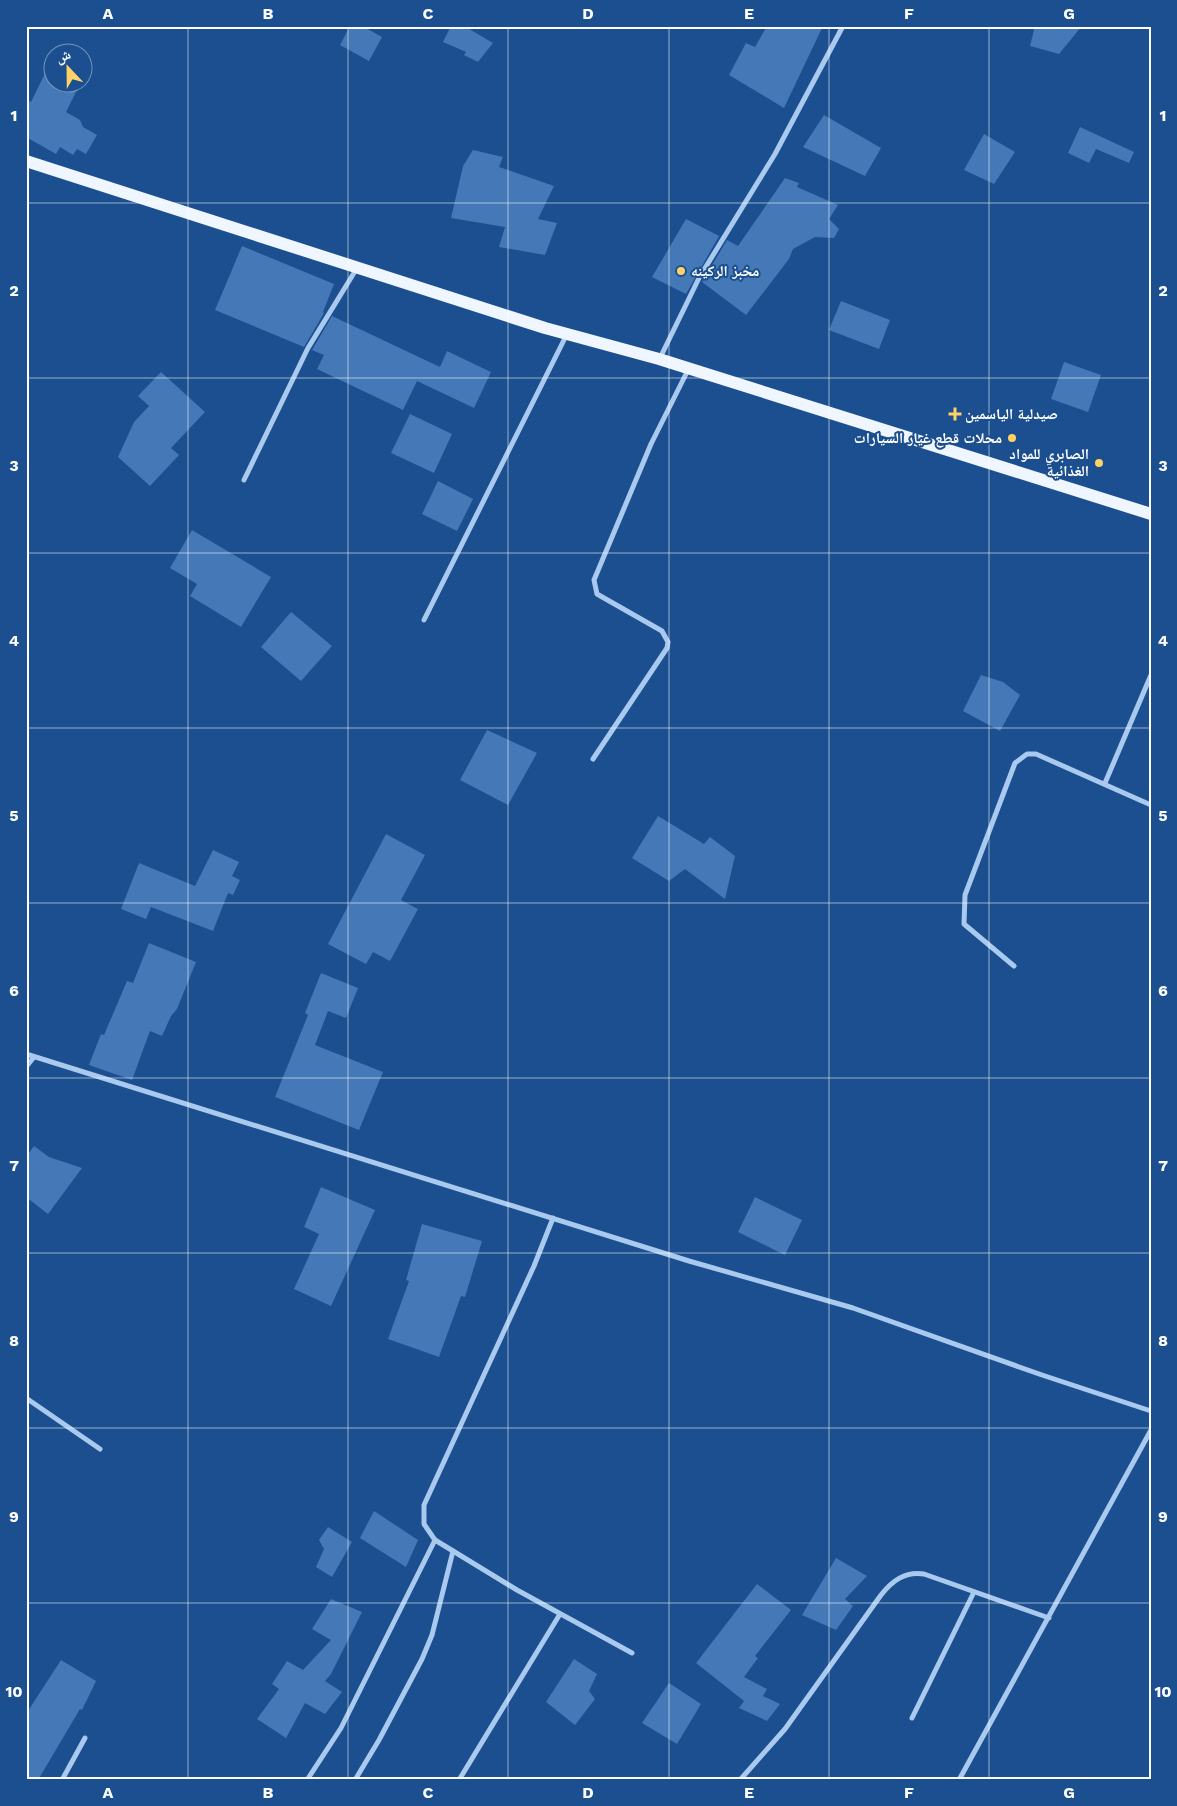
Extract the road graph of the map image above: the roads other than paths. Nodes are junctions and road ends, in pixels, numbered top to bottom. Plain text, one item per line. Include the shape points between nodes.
1 (843, 26) edge
2 (26, 161) edge
3 (357, 267) junction
4 (567, 334) junction
5 (660, 359) junction
6 (689, 368) junction
7 (244, 480) dead end
8 (1151, 514) edge
9 (424, 620) dead end
10 (1151, 675) edge
11 (593, 759) dead end
12 (1105, 783) junction
13 (1151, 805) edge
14 (1014, 966) dead end
15 (26, 1054) edge
16 (34, 1057) junction
17 (26, 1067) edge
18 (553, 1218) junction
19 (26, 1398) edge
20 (1151, 1411) edge
21 (1151, 1430) edge
22 (100, 1449) dead end
23 (435, 1540) junction
24 (453, 1551) junction
25 (974, 1592) junction
26 (560, 1614) junction
27 (1049, 1618) junction
28 (632, 1653) dead end
29 (912, 1718) dead end
30 (85, 1738) dead end
31 (62, 1780) edge
32 (307, 1780) edge
33 (355, 1780) edge
34 (459, 1780) edge
35 (740, 1780) edge
36 (960, 1780) edge

1 - 5 street via 775,154 699,278
2 - 3 main road
3 - 4 main road
3 - 7 street via 308,348
4 - 5 main road
4 - 9 street
5 - 6 main road
6 - 8 main road
6 - 11 street via 651,444 594,580 597,594 662,631 668,642 667,648
10 - 12 street
12 - 13 street
12 - 14 street via 1036,754 1027,754 1015,763 965,895 964,924
15 - 16 street
16 - 17 street
16 - 18 street
18 - 20 street via 853,1308
18 - 23 street via 424,1505 424,1524
19 - 22 street
21 - 27 street
23 - 24 street
23 - 32 street via 341,1728
24 - 26 street
24 - 33 street via 432,1636 422,1660
25 - 27 street
25 - 29 street
25 - 35 street via 917,1573 895,1580 785,1729
26 - 28 street
26 - 34 street
27 - 36 street via 1007,1689
30 - 31 street

